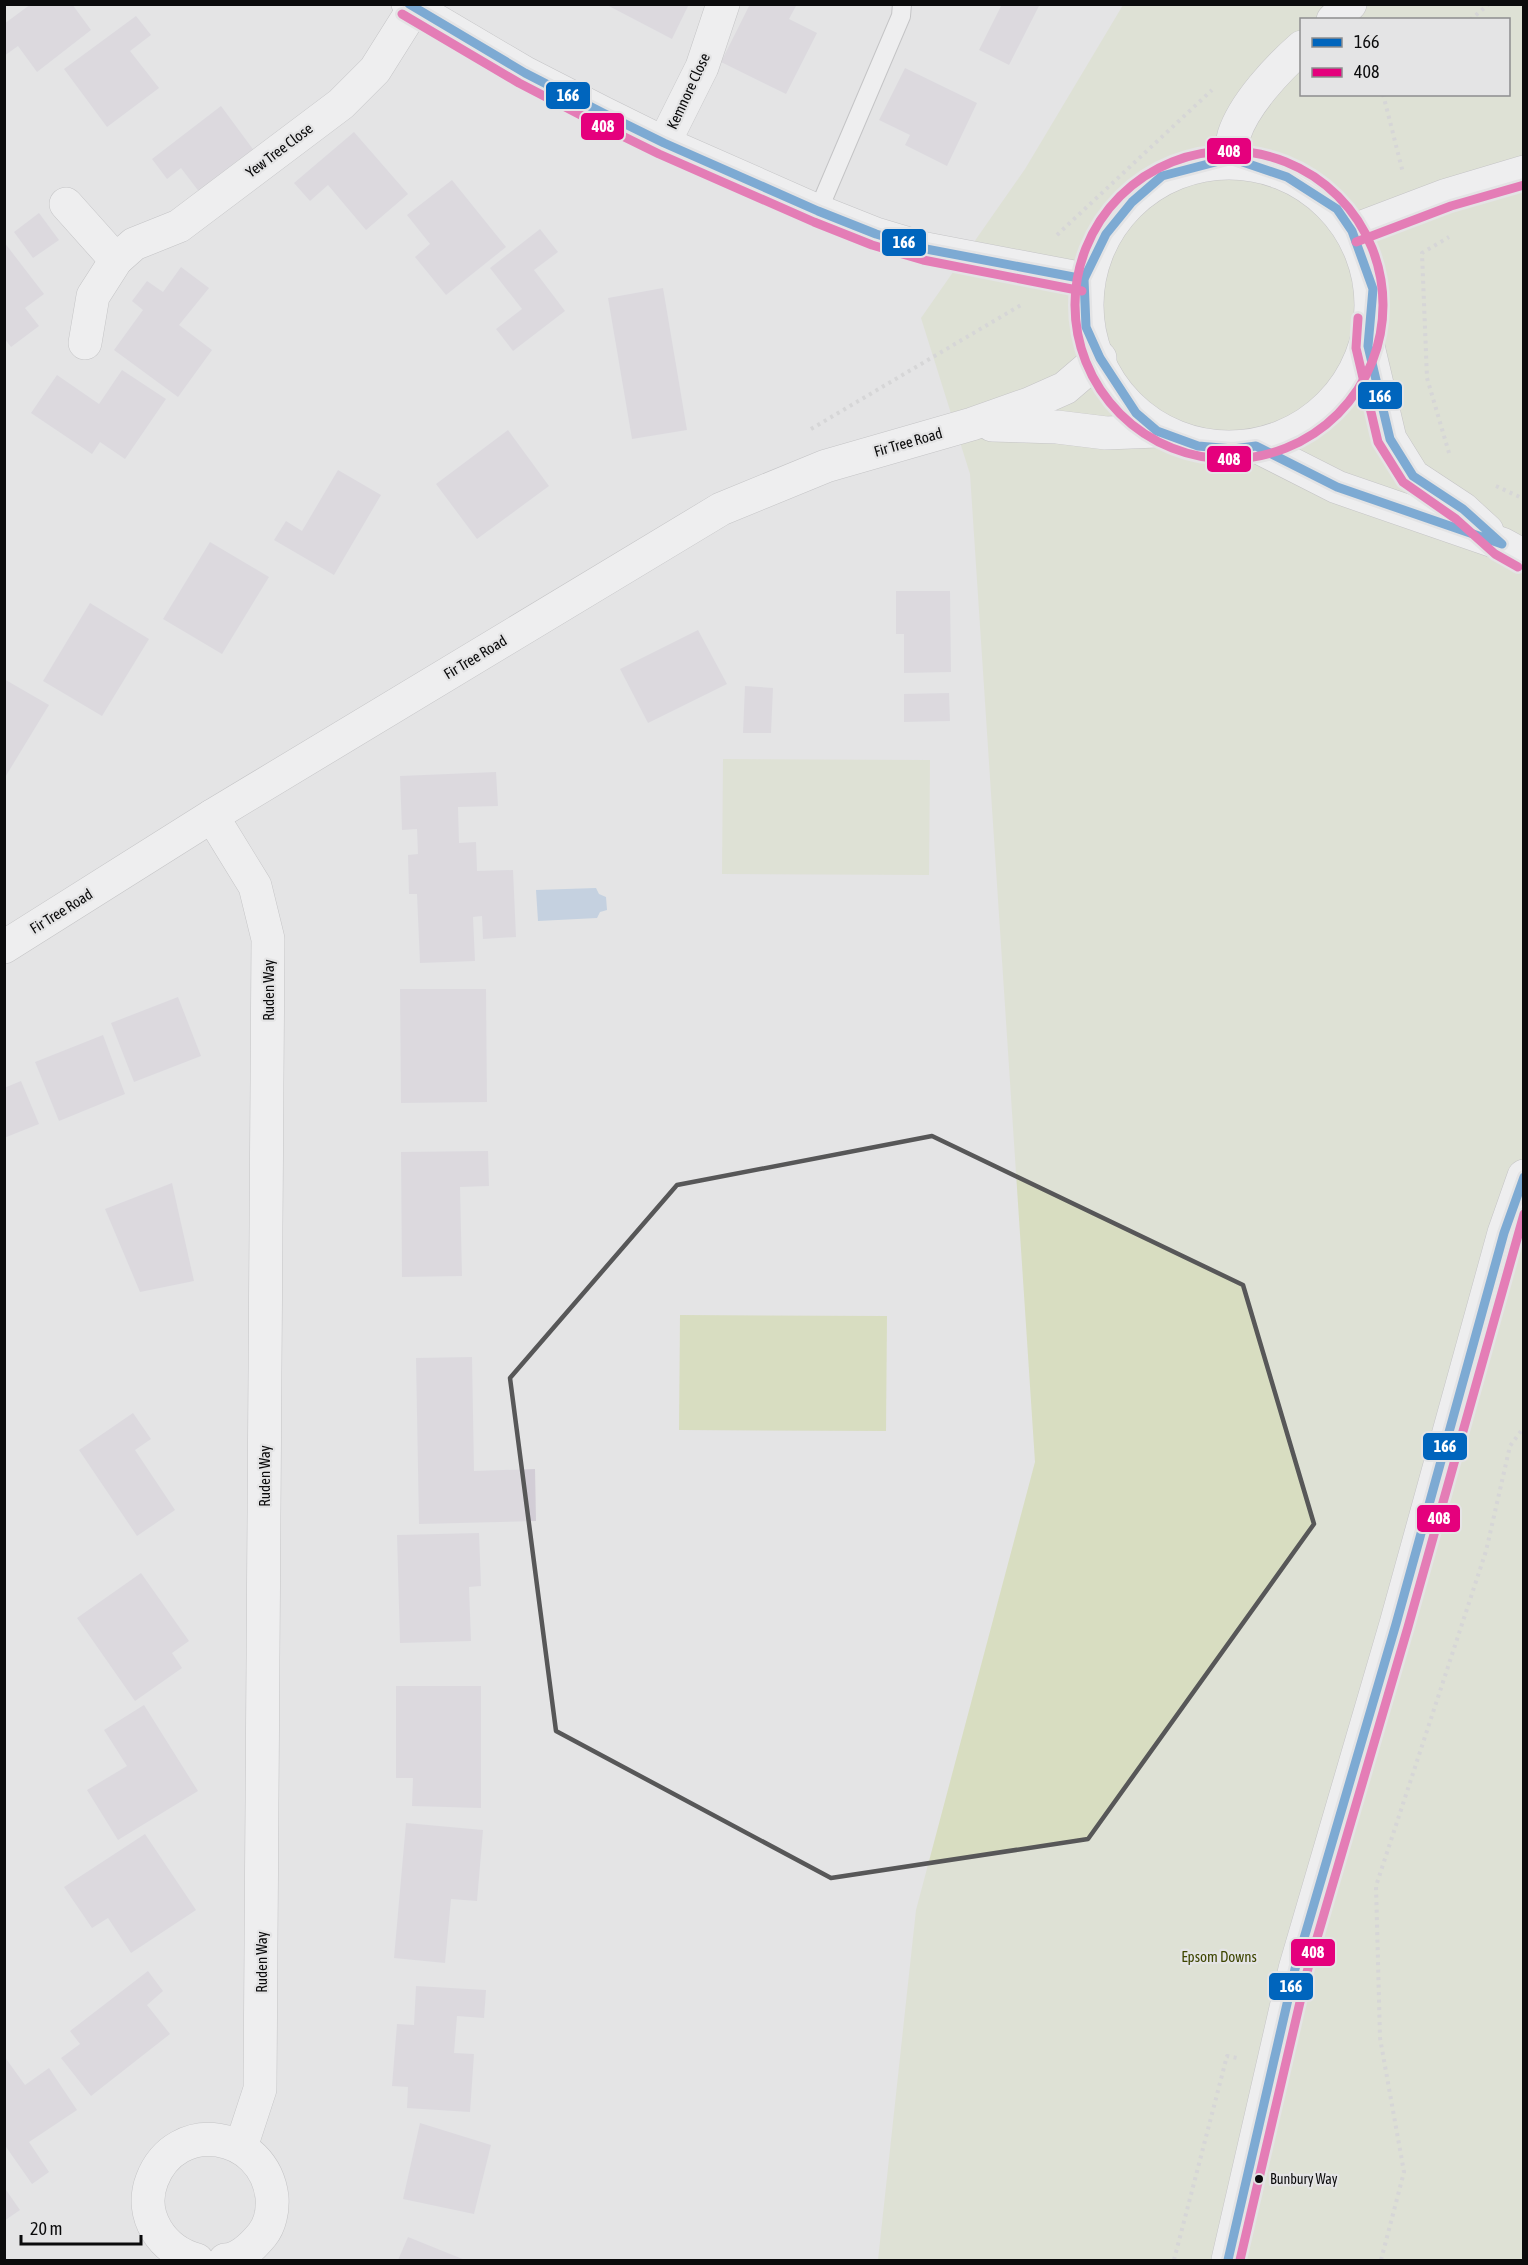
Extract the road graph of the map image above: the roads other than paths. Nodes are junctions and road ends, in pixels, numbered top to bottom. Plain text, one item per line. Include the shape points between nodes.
1 (723, 4) edge
2 (902, 4) edge
3 (1350, 4) edge
4 (411, 6) edge
5 (1335, 18) edge
6 (1300, 49) edge
7 (664, 143) junction
8 (1231, 158) junction
9 (1524, 172) edge
10 (66, 204) dead end
11 (818, 211) junction
12 (1352, 231) junction
13 (116, 260) junction
14 (1084, 279) junction
15 (85, 343) dead end
16 (1368, 346) junction
17 (1100, 358) junction
18 (972, 424) junction
19 (1157, 431) junction
20 (1256, 447) junction
21 (1513, 550) edge
22 (212, 816) junction
23 (4, 947) edge
24 (1524, 1176) edge
25 (241, 2146) junction
26 (153, 2251) edge
27 (197, 2260) edge
28 (225, 2260) edge
29 (1228, 2260) edge

1 - 7 main road, Kemnore Close via 702,67
2 - 11 lane
3 - 5 main road
4 - 7 main road via 525,73
4 - 13 main road, Yew Tree Close via 375,70 340,104 179,226 134,244
6 - 8 main road via 1255,96 1234,135
7 - 11 main road
8 - 12 main road via 1287,177 1337,209
8 - 14 main road via 1162,176 1132,202 1106,234
9 - 12 main road via 1447,195
10 - 13 main road
11 - 14 main road via 926,249
12 - 16 main road via 1372,289
13 - 15 main road, Yew Tree Close via 93,296
14 - 17 main road via 1086,327
16 - 20 main road via 1344,389 1315,419
16 - 21 main road via 1390,439 1413,476 1463,509
17 - 18 main road, Fir Tree Road via 1065,388
17 - 19 main road via 1136,413
18 - 19 main road, Fir Tree Road via 1106,433
18 - 22 main road, Fir Tree Road via 826,466 721,509
19 - 20 main road via 1198,446
20 - 21 main road via 1337,487
22 - 23 main road, Fir Tree Road
22 - 25 main road, Ruden Way via 255,886 268,939 260,2089
24 - 29 main road via 1500,1244 1396,1624 1295,1969
25 - 26 main road via 221,2140 199,2140 179,2147 162,2162 152,2181 148,2202
25 - 28 main road via 259,2162 270,2183 273,2206 266,2230 251,2248
26 - 27 main road

